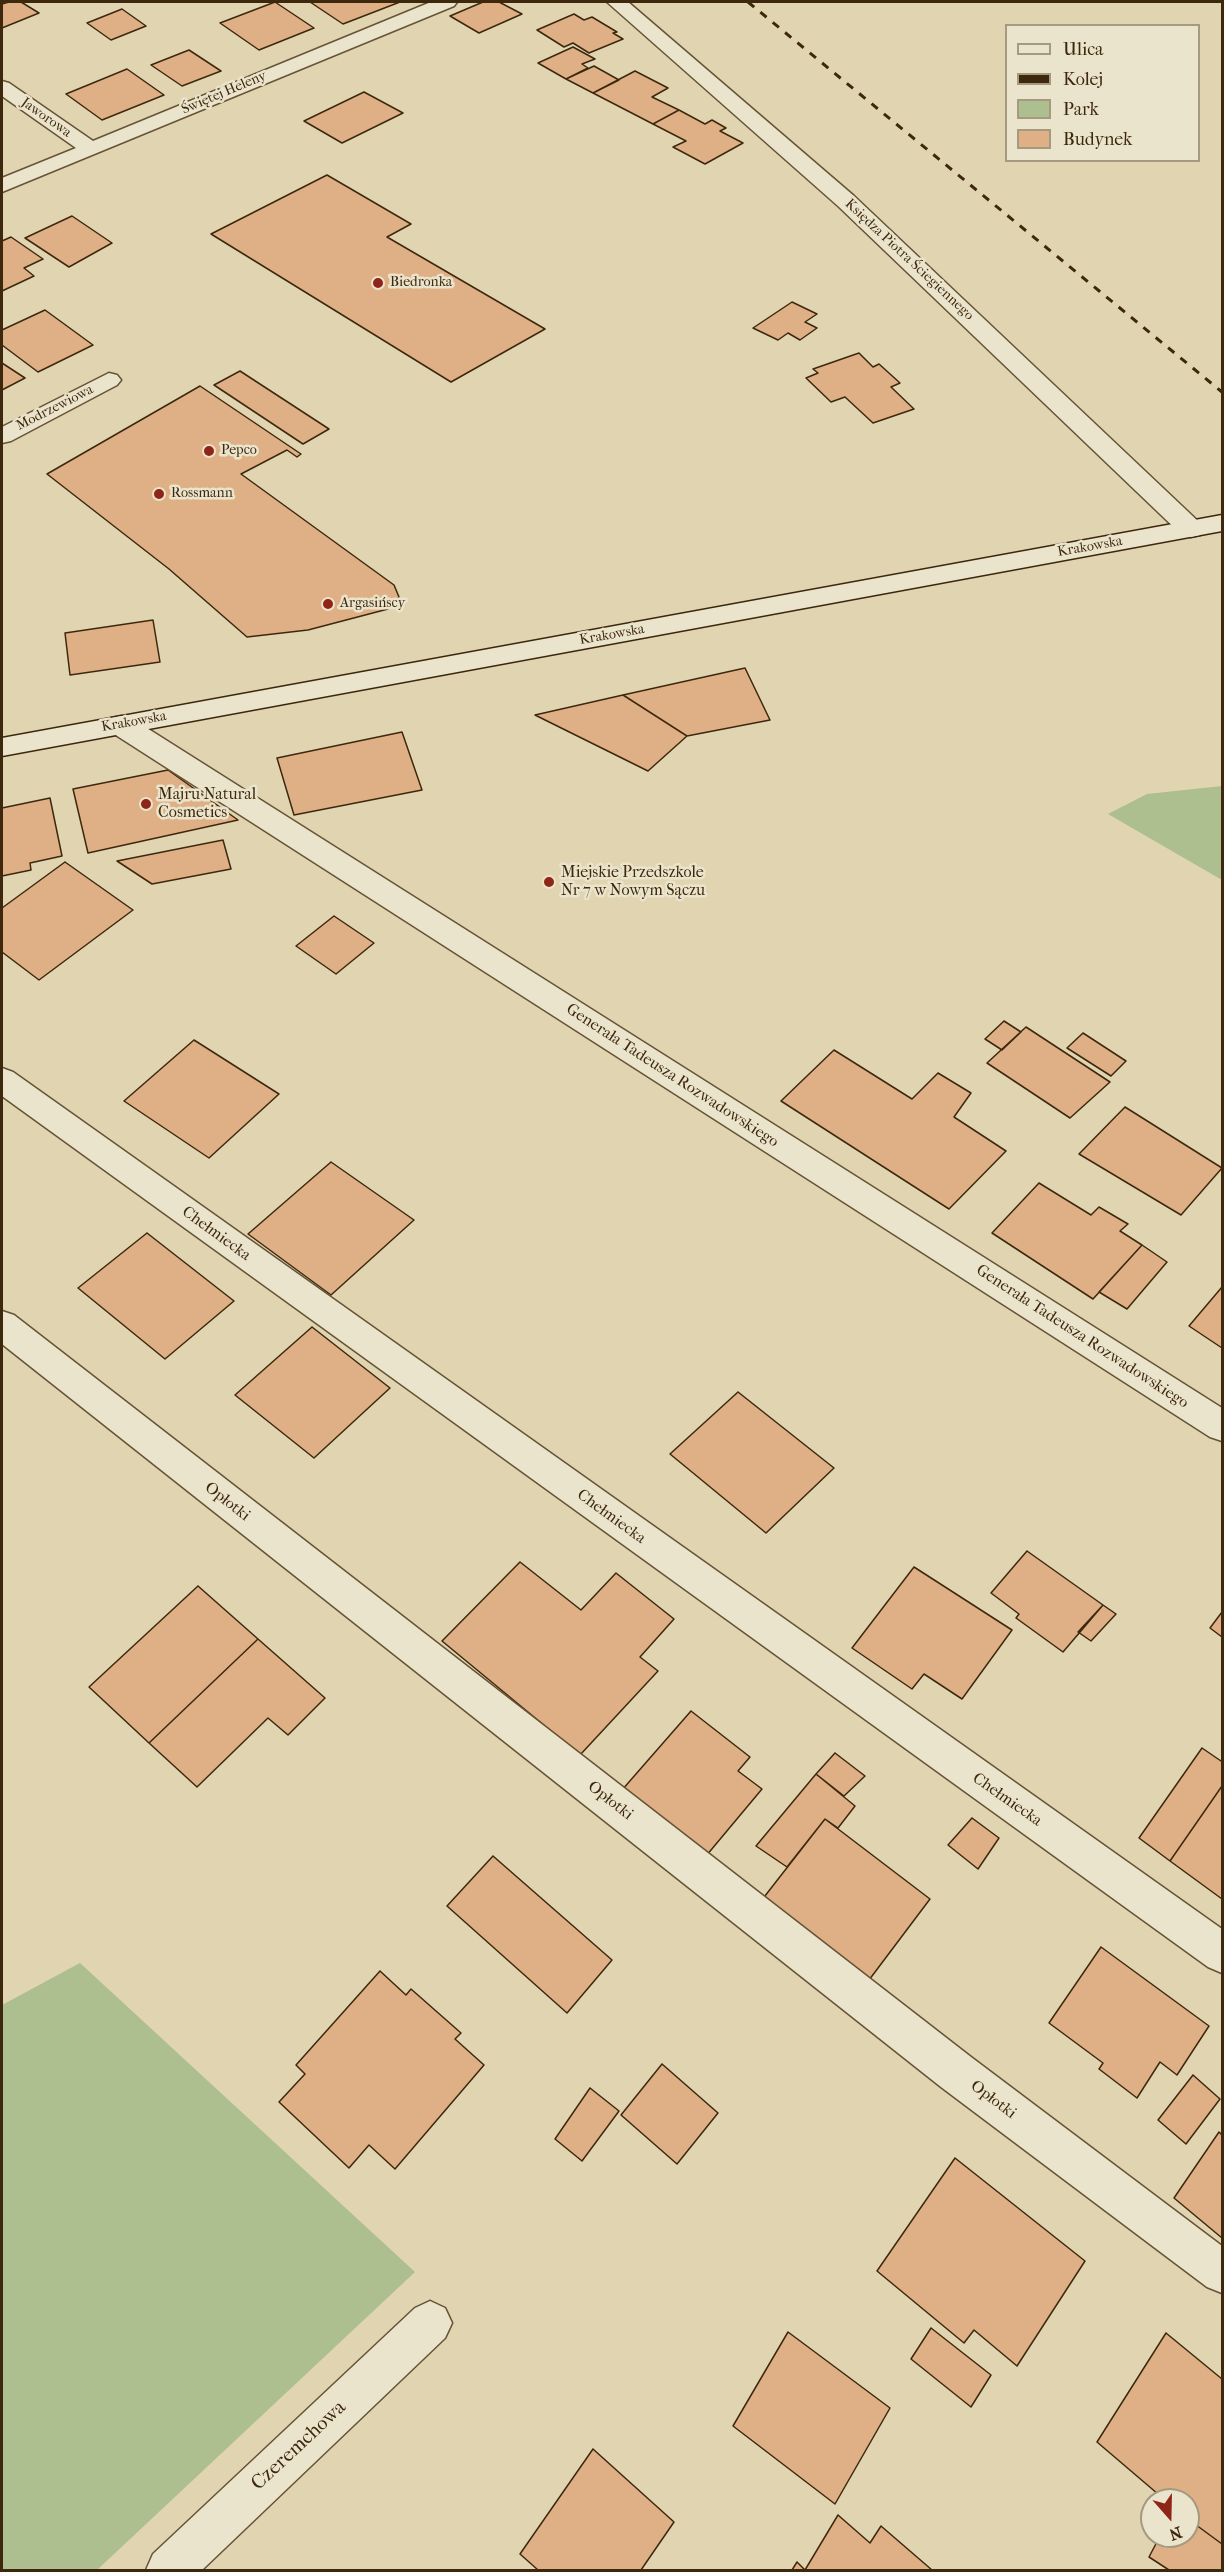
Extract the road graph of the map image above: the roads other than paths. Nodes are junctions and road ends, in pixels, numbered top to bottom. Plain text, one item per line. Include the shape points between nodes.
1 (447, 2) edge
2 (617, 2) edge
3 (2, 87) edge
4 (91, 149) junction
5 (2, 186) edge
6 (109, 380) dead end
7 (2, 436) edge
8 (1222, 523) edge
9 (1191, 529) junction
10 (121, 725) junction
11 (2, 747) edge
12 (2, 1080) edge
13 (2, 1325) edge
14 (1222, 1426) edge
15 (1222, 1953) edge
16 (1222, 2272) edge
17 (430, 2323) dead end
18 (169, 2571) edge

1 - 4 street, Świętej Heleny
2 - 9 street, Księdza Piotra Ściegiennego via 846,201
3 - 4 street, Jaworowa
4 - 5 street, Świętej Heleny
6 - 7 street, Modrzewiowa
8 - 9 street, Krakowska
9 - 10 street, Krakowska
10 - 11 street, Krakowska
10 - 14 street, Generała Tadeusza Rozwadowskiego
12 - 15 street, Chełmiecka
13 - 16 street, Opłotki via 956,2072
17 - 18 street, Czeremchowa

